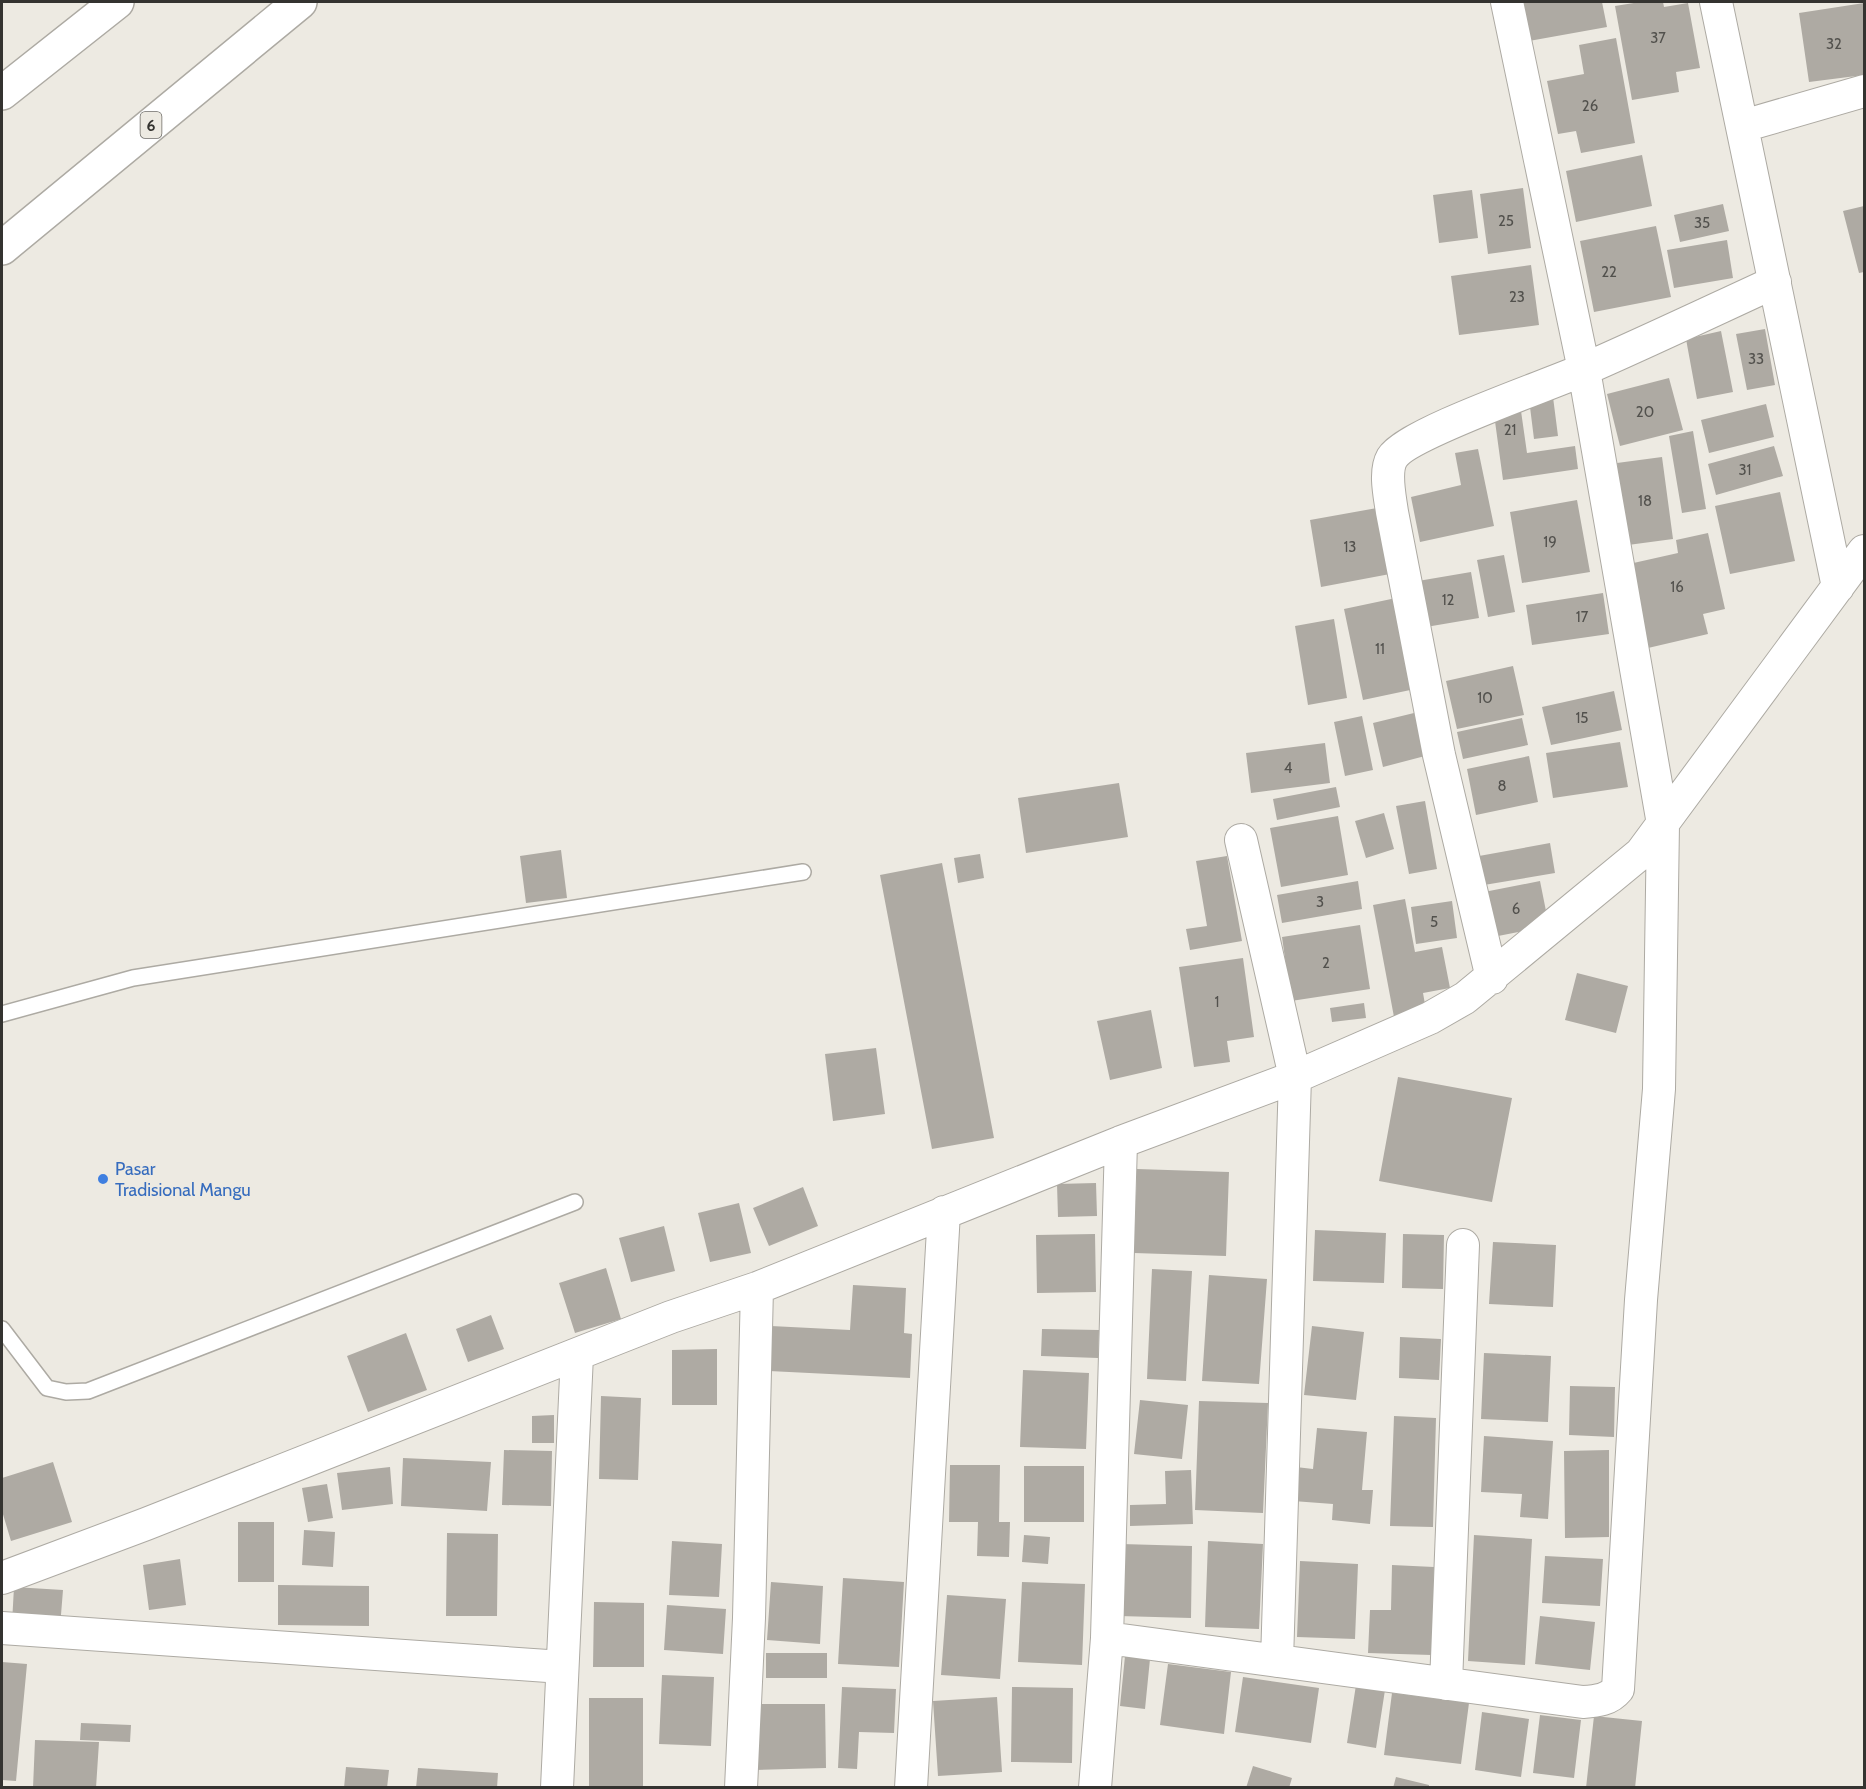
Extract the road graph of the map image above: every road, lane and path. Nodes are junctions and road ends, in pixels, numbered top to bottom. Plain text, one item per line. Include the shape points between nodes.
1 (117, 2) edge
2 (300, 2) edge
3 (1507, 2) edge
4 (1716, 2) edge
5 (1864, 91) edge
6 (2, 93) edge
7 (1743, 126) junction
8 (2, 248) edge
9 (1775, 282) junction
10 (1584, 370) junction
11 (1864, 551) edge
12 (1838, 587) junction
13 (1663, 824) junction
14 (1241, 840) dead end
15 (803, 872) dead end
16 (1492, 978) junction
17 (2, 1014) edge
18 (1295, 1077) junction
19 (1121, 1142) junction
20 (575, 1202) dead end
21 (944, 1212) junction
22 (1463, 1245) dead end
23 (757, 1288) junction
24 (2, 1329) edge
25 (577, 1355) junction
26 (2, 1578) edge
27 (2, 1628) edge
28 (1107, 1638) junction
29 (1277, 1661) junction
30 (562, 1666) junction
31 (1446, 1684) junction
32 (557, 1788) edge
33 (741, 1788) edge
34 (911, 1788) edge
35 (1095, 1788) edge

1 - 6 highway
2 - 8 highway, 6
3 - 10 street
4 - 7 street
5 - 7 street
7 - 9 street
9 - 10 street
9 - 12 street
10 - 13 street
10 - 16 street via 1428,433 1400,450 1388,472 1392,512 1439,755
11 - 12 street
12 - 13 street
13 - 16 street via 1641,853
13 - 31 street via 1659,1089 1641,1300 1618,1689 1605,1699 1583,1702
14 - 18 street
15 - 17 lane via 133,978
16 - 18 street via 1430,1018
18 - 19 street
18 - 29 street
19 - 21 street
19 - 28 street
20 - 24 lane via 88,1391 47,1388
21 - 23 street
21 - 34 street
22 - 31 street
23 - 25 street
23 - 33 street
25 - 26 street
25 - 30 street
27 - 30 street
28 - 29 street
28 - 35 street
29 - 31 street
30 - 32 street

